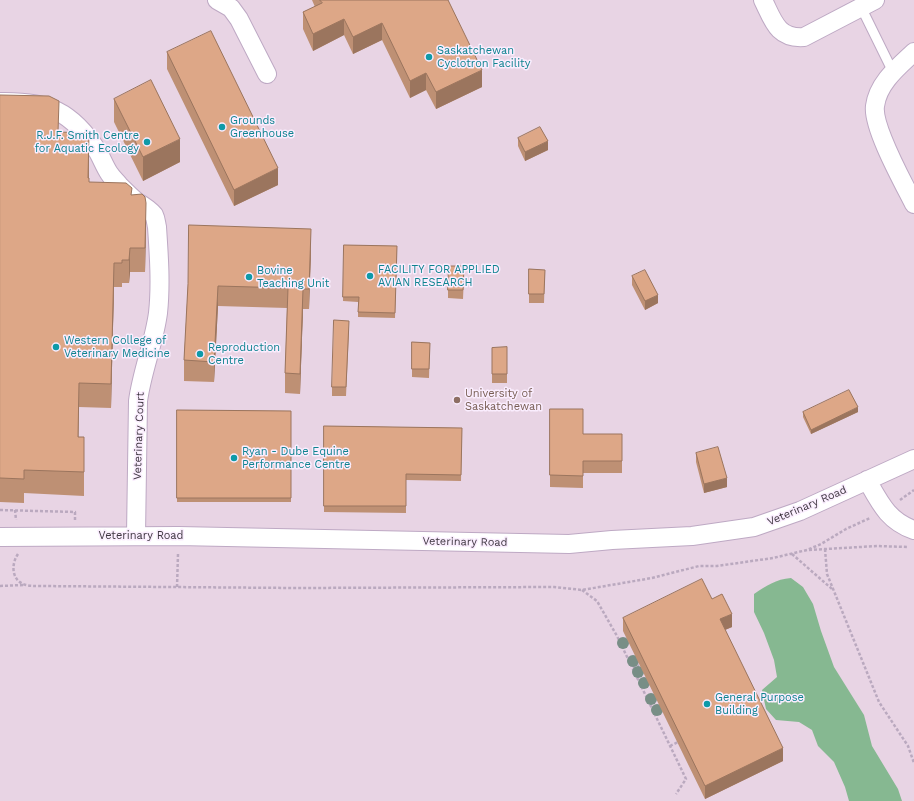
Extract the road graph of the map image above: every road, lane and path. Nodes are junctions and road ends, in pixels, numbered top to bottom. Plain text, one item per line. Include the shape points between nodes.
1 (217, 0) edge
2 (763, 0) edge
3 (868, 4) edge
4 (914, 52) edge
5 (893, 72) junction
6 (267, 74) dead end
7 (0, 102) edge
8 (914, 204) edge
9 (914, 458) edge
10 (867, 480) junction
11 (914, 490) edge
12 (0, 510) edge
13 (15, 510) junction
14 (884, 510) junction
15 (136, 535) junction
16 (18, 536) junction
17 (75, 536) junction
18 (178, 536) junction
19 (0, 537) edge
20 (912, 538) edge
21 (825, 549) junction
22 (807, 550) junction
23 (792, 554) junction
24 (24, 585) junction
25 (0, 586) edge
26 (177, 587) junction
27 (582, 590) junction
28 (834, 590) junction
29 (639, 665) edge
30 (633, 668) junction
31 (678, 742) edge
32 (670, 746) junction
33 (914, 763) edge
34 (676, 794) dead end

1 - 6 street via 231,8 239,19
2 - 3 street via 776,25 786,35 795,38 804,37
3 - 5 lane
4 - 5 street
5 - 8 street via 879,93 875,108 885,144
7 - 15 street, Veterinary Court via 39,104 58,111 76,124 88,137 109,173 128,194 155,217 160,291 158,315 138,401
9 - 10 street, Veterinary Road
10 - 14 street
10 - 18 street, Veterinary Road via 800,511 769,522 692,536 569,544
11 - 14 path
12 - 13 path
13 - 16 path
13 - 17 path via 75,512
14 - 20 street via 900,523
14 - 22 path
15 - 17 street, Veterinary Road
15 - 18 street, Veterinary Road
16 - 17 street, Veterinary Road
16 - 19 street, Veterinary Road
16 - 24 path via 21,549 14,560 13,569 16,579
18 - 26 path
20 - 21 path via 906,548 877,546
21 - 22 path
21 - 28 path via 827,574
22 - 23 path
23 - 27 path via 718,566 699,566 652,578
23 - 28 path
24 - 25 path
24 - 26 path
26 - 27 path via 554,587
27 - 30 path via 597,601
28 - 33 path via 879,702 908,746
29 - 30 path
30 - 32 path
31 - 32 path
32 - 34 path via 686,779

